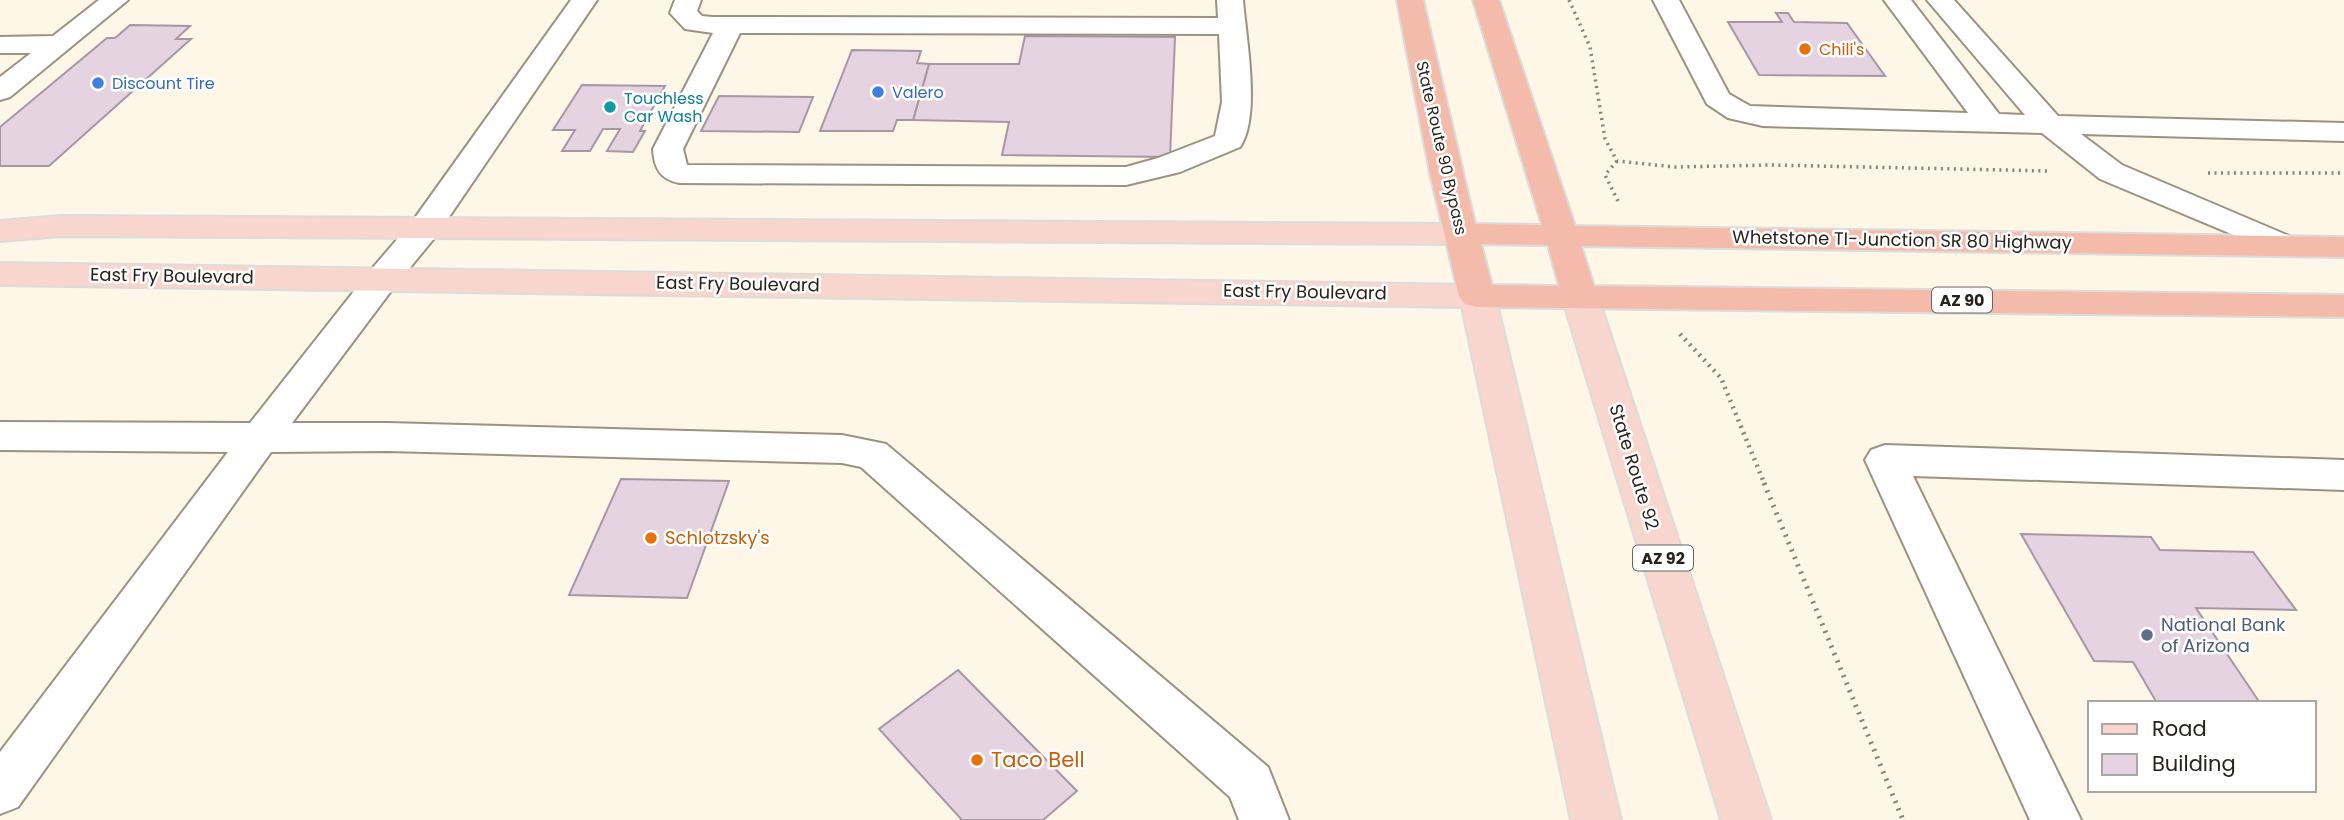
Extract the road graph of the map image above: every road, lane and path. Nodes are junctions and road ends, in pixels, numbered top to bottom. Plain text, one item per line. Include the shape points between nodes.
1 (116, 0) edge
2 (584, 0) edge
3 (688, 0) edge
4 (1410, 0) edge
5 (1486, 0) edge
6 (1666, 0) edge
7 (1896, 0) edge
8 (1940, 0) edge
9 (808, 12) edge
10 (1012, 13) edge
11 (1231, 13) edge
12 (732, 25) junction
13 (60, 44) junction
14 (0, 45) edge
15 (0, 91) edge
16 (1990, 122) junction
17 (2049, 124) junction
18 (2344, 132) edge
19 (424, 229) junction
20 (0, 231) edge
21 (1461, 234) junction
22 (1560, 234) junction
23 (2284, 246) junction
24 (2344, 247) edge
25 (0, 274) edge
26 (382, 279) junction
27 (1477, 296) junction
28 (1580, 297) junction
29 (2344, 306) edge
30 (1721, 378) dead end
31 (0, 436) edge
32 (260, 438) junction
33 (2344, 475) edge
34 (0, 791) edge
35 (1265, 820) edge
36 (1596, 820) edge
37 (1746, 820) edge
38 (1903, 820) edge
39 (2056, 820) edge

1 - 13 lane
2 - 19 lane
3 - 12 lane via 683,13 694,23
4 - 21 highway, State Route 90 Bypass
5 - 22 highway
6 - 16 lane via 1727,109 1763,117
7 - 16 lane
8 - 17 lane
9 - 10 lane
9 - 12 lane
10 - 11 lane
11 - 12 lane via 1237,102 1229,141 1126,176 679,174 669,165 668,149
13 - 14 lane
13 - 15 lane
16 - 17 lane
17 - 18 lane
17 - 23 lane via 2111,172
19 - 20 main road via 61,226
19 - 21 main road
19 - 26 lane
21 - 22 highway, Whetstone TI-Junction SR 80 Highway
21 - 27 highway, State Route 90 Bypass
22 - 23 highway, Whetstone TI-Junction SR 80 Highway
22 - 28 highway, State Route 92 / AZ 92
23 - 24 highway, Whetstone TI-Junction SR 80 Highway
25 - 26 main road, East Fry Boulevard
26 - 27 main road, East Fry Boulevard
26 - 32 lane
27 - 28 highway, AZ 90
27 - 36 main road
28 - 29 highway, AZ 90
28 - 37 main road, State Route 92 / AZ 92
30 - 38 path
31 - 32 lane
32 - 34 lane
32 - 35 lane via 564,441 842,449 872,454 1250,783
33 - 39 lane via 1885,460

